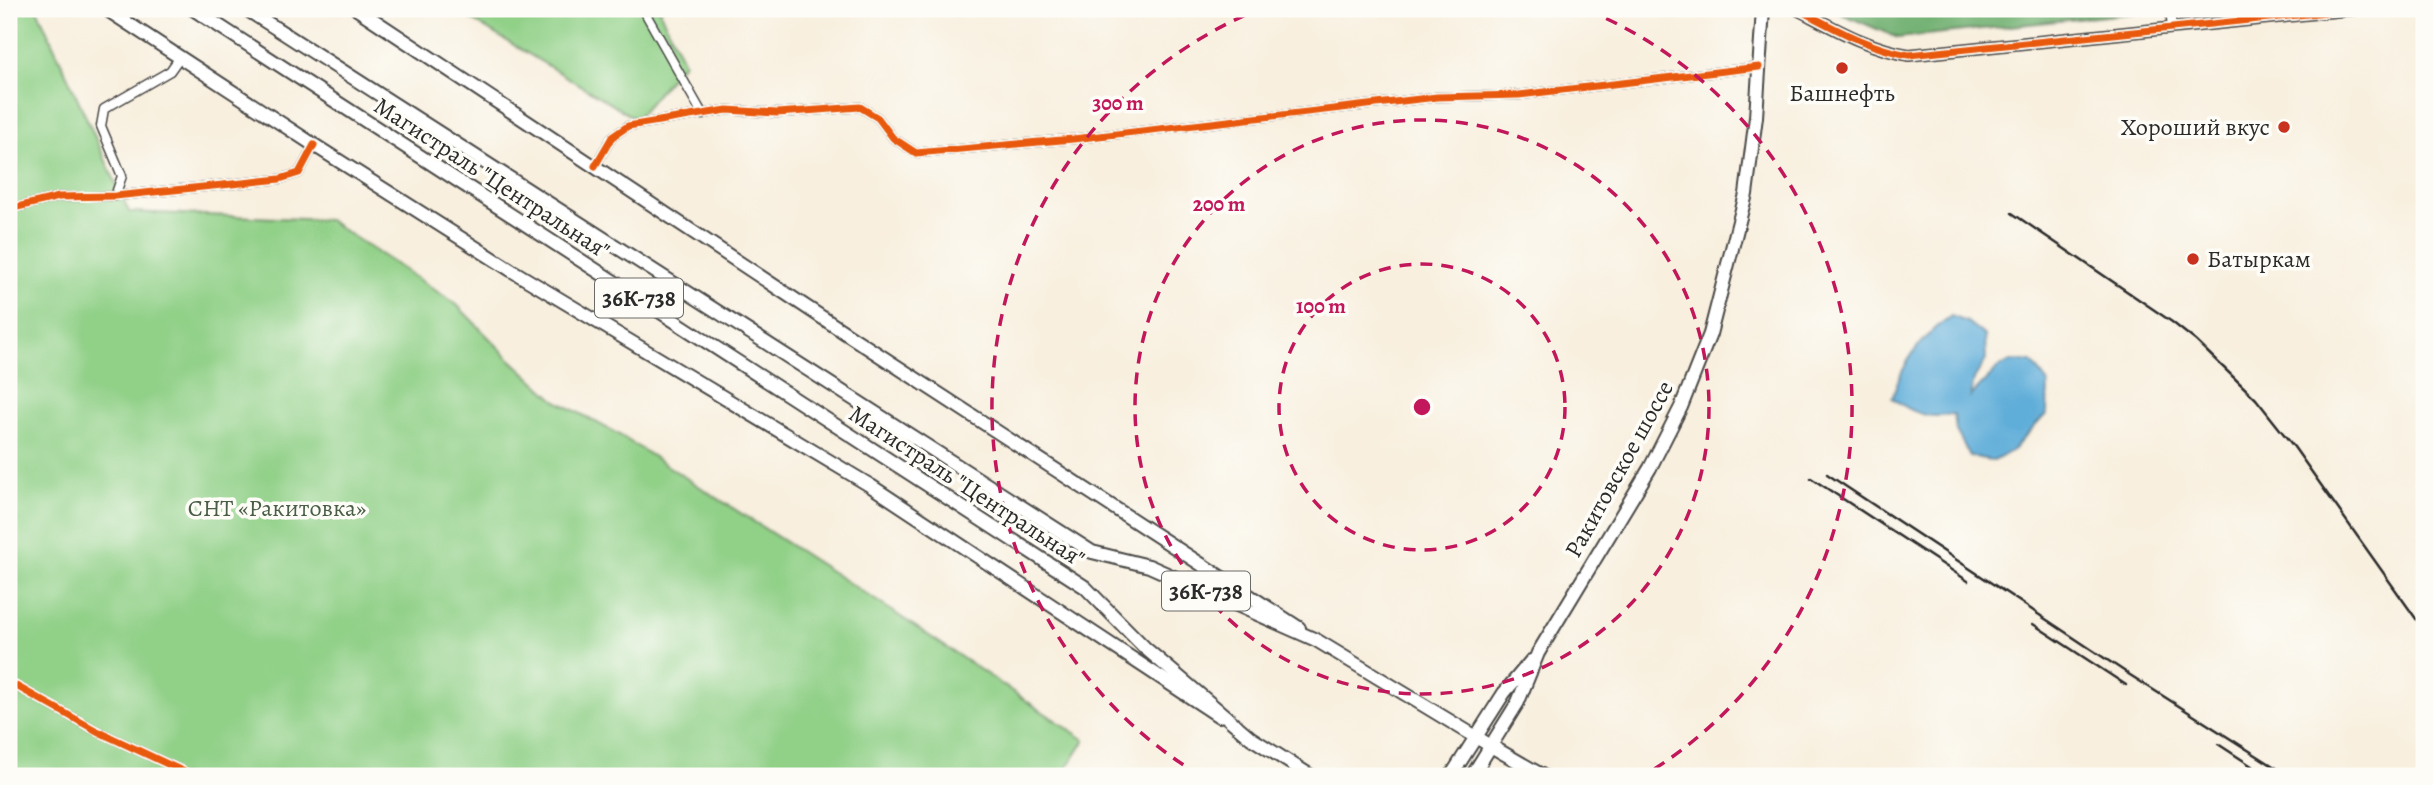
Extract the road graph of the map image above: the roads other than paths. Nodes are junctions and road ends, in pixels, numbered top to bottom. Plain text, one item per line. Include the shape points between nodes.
1 (106, 9) edge
2 (193, 9) edge
3 (246, 9) edge
4 (356, 9) edge
5 (643, 9) edge
6 (1763, 9) edge
7 (1797, 9) edge
8 (2170, 9) edge
9 (2356, 9) edge
10 (2172, 28) junction
11 (180, 57) junction
12 (1759, 66) junction
13 (703, 115) junction
14 (314, 145) junction
15 (595, 166) junction
16 (115, 196) junction
17 (9, 209) edge
18 (1316, 640) junction
19 (1538, 653) junction
20 (9, 682) edge
21 (1475, 737) junction
22 (1251, 738) junction
23 (1491, 746) junction
24 (193, 776) edge
25 (1311, 776) edge
26 (1451, 776) edge
27 (1472, 776) edge
28 (1542, 776) edge

1 - 11 main road
2 - 22 main road, Магистраль "Центральная" / 36К-738 via 1085,587 1145,648
3 - 18 main road, Магистраль "Центральная" / 36К-738 via 1092,552 1149,566
4 - 15 main road
5 - 13 street
6 - 12 main road, Ракитовское шоссе
7 - 10 street via 1871,45 1909,55
8 - 10 street
9 - 10 street
11 - 14 main road
11 - 16 street via 170,71 104,109 101,126 122,176
12 - 13 street via 1519,95 1437,97 916,153 860,107 777,113 727,110
12 - 19 main road, Ракитовское шоссе via 1746,194 1710,334 1650,468
13 - 15 street via 628,127 612,138
14 - 16 street via 299,173 280,179
14 - 22 main road via 511,270 871,486
15 - 18 main road
16 - 17 street via 59,197
18 - 21 main road, 36К-738
19 - 21 main road, Ракитовское шоссе
19 - 23 main road, Ракитовское шоссе via 1518,702
20 - 24 street via 97,731
21 - 23 main road
21 - 26 main road, Ракитовское шоссе
22 - 25 main road, 36К-738
23 - 27 main road, Ракитовское шоссе
23 - 28 main road

